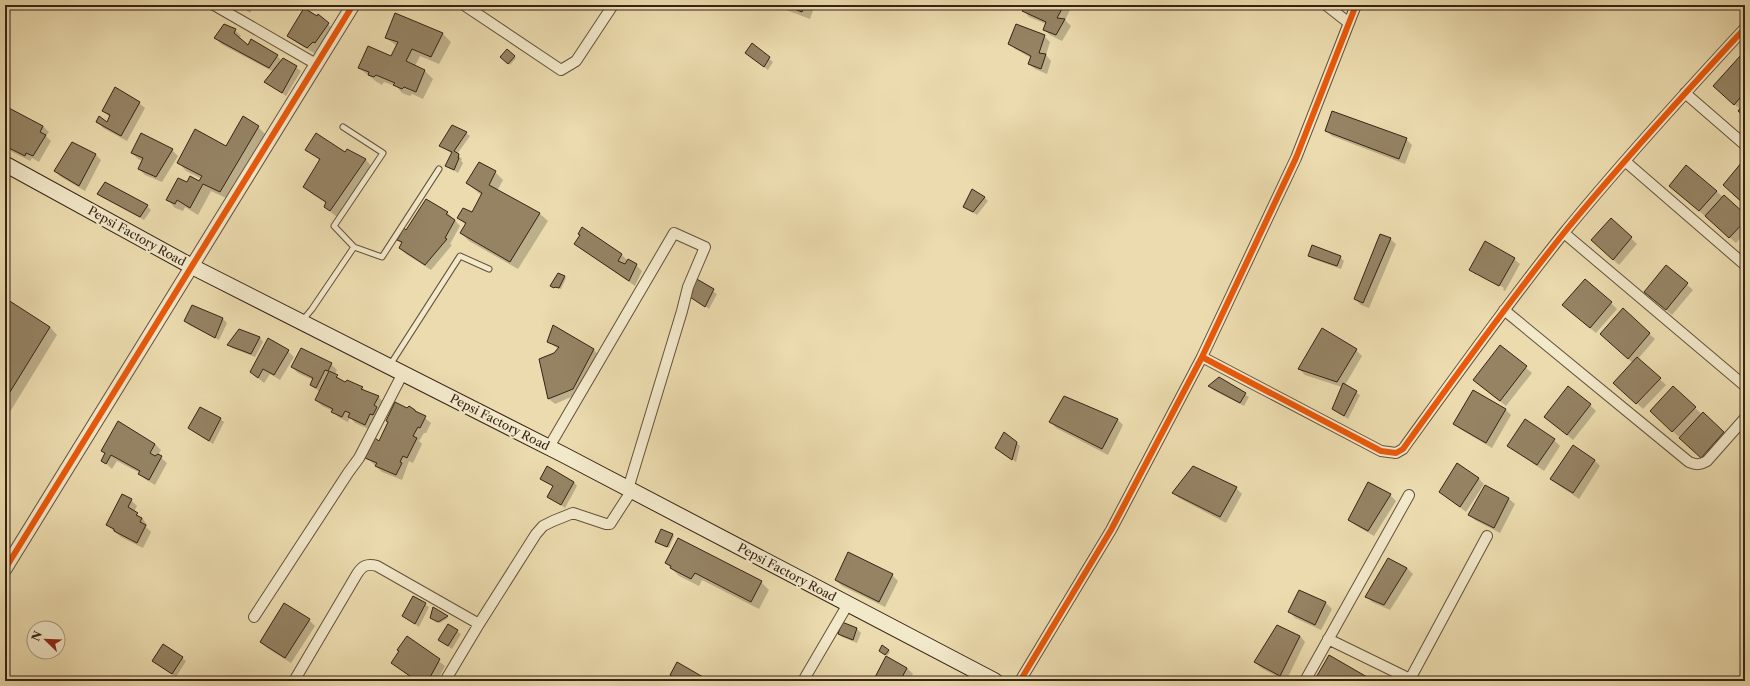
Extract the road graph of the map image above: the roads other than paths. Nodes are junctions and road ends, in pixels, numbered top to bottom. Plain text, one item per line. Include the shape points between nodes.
1 (214, 5) edge
2 (353, 5) edge
3 (464, 5) edge
4 (613, 5) edge
5 (1326, 5) edge
6 (1356, 5) edge
7 (1349, 23) junction
8 (1745, 28) edge
9 (316, 64) junction
10 (1685, 93) junction
11 (343, 127) dead end
12 (1745, 145) edge
13 (1626, 162) junction
14 (5, 164) edge
15 (439, 169) dead end
16 (1564, 233) junction
17 (354, 247) junction
18 (191, 266) junction
19 (1745, 266) edge
20 (489, 269) dead end
21 (1504, 310) junction
22 (302, 322) junction
23 (1202, 357) junction
24 (389, 366) junction
25 (403, 373) junction
26 (1745, 386) edge
27 (1745, 418) edge
28 (549, 447) junction
29 (630, 489) junction
30 (1409, 495) dead end
31 (1487, 536) dead end
32 (5, 568) edge
33 (848, 604) junction
34 (254, 617) dead end
35 (479, 624) junction
36 (1328, 639) junction
37 (1409, 680) edge
38 (294, 681) edge
39 (445, 681) edge
40 (803, 681) edge
41 (995, 681) edge
42 (1020, 681) edge
43 (1305, 681) edge

1 - 9 street
2 - 9 street
3 - 4 street via 561,70 576,61
5 - 7 street
6 - 7 street
7 - 23 street via 1296,158
8 - 10 street
9 - 18 street
10 - 12 street
10 - 13 street
11 - 17 lane via 383,153 334,226
13 - 16 street
13 - 19 street
14 - 18 main road, Pepsi Factory Road
15 - 17 lane via 382,257
16 - 21 street
16 - 26 street
17 - 22 lane
18 - 22 main road, Pepsi Factory Road
18 - 32 street
20 - 24 lane via 460,256
21 - 23 street via 1403,449 1396,453 1381,451
21 - 27 street via 1683,457 1696,464 1707,461
22 - 24 main road, Pepsi Factory Road
23 - 42 street via 1111,530
24 - 25 main road, Pepsi Factory Road
25 - 28 main road, Pepsi Factory Road
25 - 34 street via 359,458
28 - 29 main road, Pepsi Factory Road
28 - 29 street via 674,233 705,247 688,286
29 - 33 main road, Pepsi Factory Road
29 - 35 street via 610,524 574,513 543,526
30 - 36 street
31 - 37 street
33 - 40 street
33 - 41 main road, Pepsi Factory Road
35 - 38 street via 377,566 367,564 357,574
35 - 39 street
36 - 37 street
36 - 43 street

